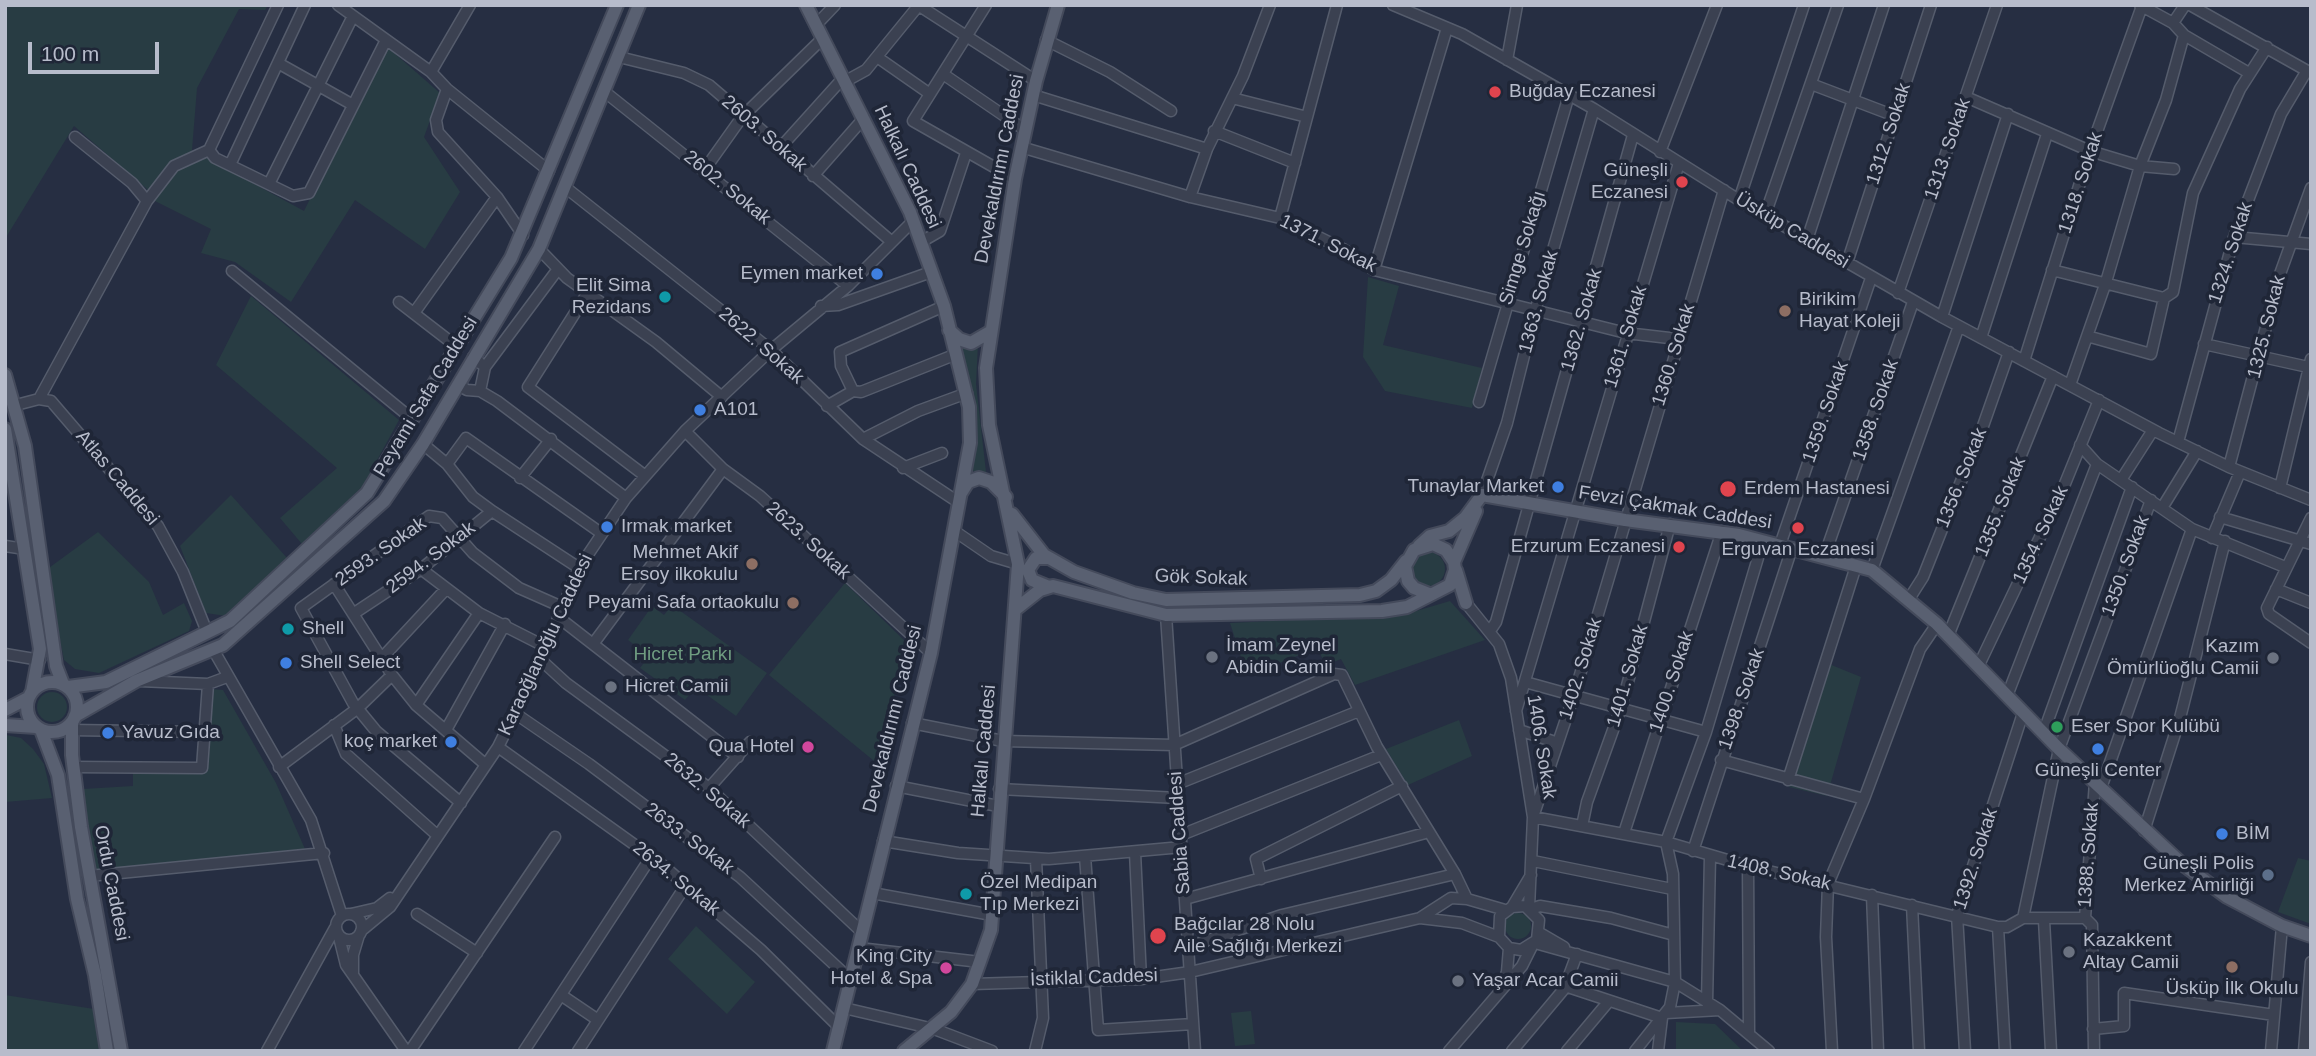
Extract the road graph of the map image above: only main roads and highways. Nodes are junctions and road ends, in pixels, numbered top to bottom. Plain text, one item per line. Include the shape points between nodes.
1 (617, 5) edge
2 (639, 5) edge
3 (806, 5) edge
4 (1058, 5) edge
5 (948, 330) junction
6 (990, 332) junction
7 (5, 375) edge
8 (967, 393) joint
9 (989, 425) joint
10 (5, 429) edge
11 (1482, 495) junction
12 (959, 499) junction
13 (1007, 503) junction
14 (1418, 547) junction
15 (1048, 558) junction
16 (1408, 558) junction
17 (1455, 565) junction
18 (1049, 587) junction
19 (1433, 594) junction
20 (1277, 598) junction
21 (1016, 609) junction
22 (1277, 613) junction
23 (204, 634) junction
24 (214, 651) junction
25 (65, 686) junction
26 (30, 695) junction
27 (6, 710) edge
28 (72, 723) junction
29 (5, 725) edge
30 (38, 729) junction
31 (2311, 936) edge
32 (107, 1051) edge
33 (121, 1051) edge
34 (833, 1051) edge
35 (904, 1051) edge

1 - 23 main road, Peyami Safa Caddesi via 523,234 367,493 246,610
2 - 24 main road, Peyami Safa Caddesi via 539,249 423,444 384,501
3 - 5 main road, Halkalı Caddesi via 913,221 944,306
4 - 6 main road, Devekaldırımı Caddesi via 1014,179
5 - 6 main road via 971,343
5 - 8 main road, Halkalı Caddesi
6 - 9 main road, Devekaldırımı Caddesi via 985,385
7 - 25 main road via 25,446 56,666
8 - 12 main road, Devekaldırımı Caddesi via 970,443
9 - 13 main road, Halkalı Caddesi
10 - 26 main road via 40,660
11 - 14 main road via 1457,525 1430,536
11 - 17 main road, Gök Sokak
11 - 31 main road, Fevzi Çakmak Caddesi via 1625,520 1722,531 1872,570 1937,624 2144,831 2227,897
12 - 13 main road via 968,482 979,478 991,482
12 - 34 main road, Devekaldırımı Caddesi via 931,653
13 - 15 main road, Gök Sokak
13 - 21 main road, Halkalı Caddesi via 1018,564
14 - 16 main road
14 - 17 main road via 1440,546
15 - 18 main road via 1036,558 1028,570 1032,580
15 - 20 main road, Gök Sokak via 1133,593 1166,600
16 - 19 main road via 1408,581
16 - 20 main road, Gök Sokak via 1376,591
17 - 19 main road, Gök Sokak via 1450,584
17 - 19 main road via 1466,603 1457,596
18 - 21 main road
18 - 22 main road, Gök Sokak via 1073,589 1166,615
19 - 22 main road, Gök Sokak via 1407,607 1382,611
20 - 22 main road
21 - 35 main road, Halkalı Caddesi via 991,930 972,984 934,1029
23 - 24 main road via 201,644
23 - 25 main road, Peyami Safa Caddesi via 106,682
24 - 28 main road, Peyami Safa Caddesi via 135,681
25 - 26 main road via 46,682
25 - 28 main road via 76,700
26 - 27 main road
26 - 30 main road via 27,714
28 - 30 main road via 58,732
28 - 33 main road, Ordu Caddesi via 89,876
29 - 30 main road
30 - 32 main road, Ordu Caddesi via 58,775

